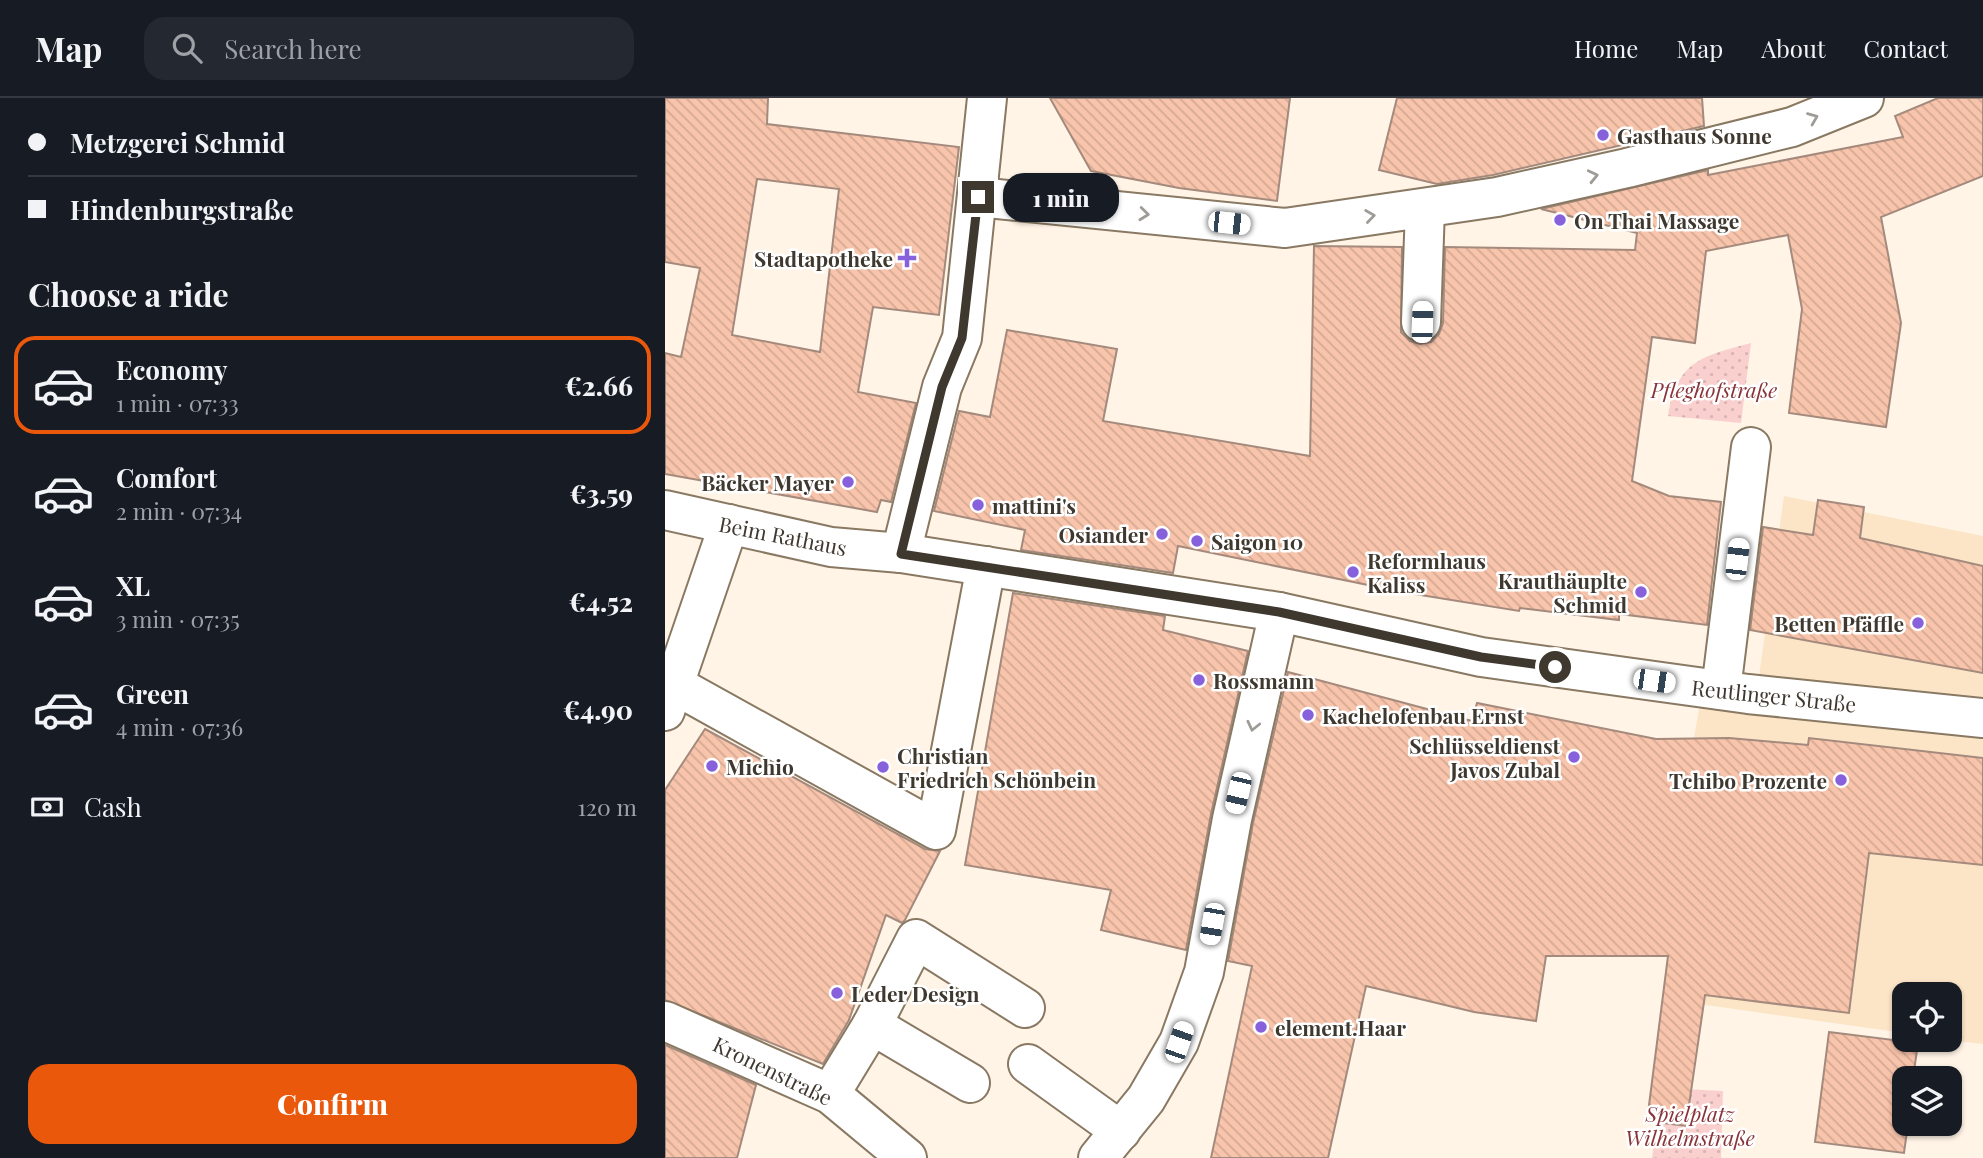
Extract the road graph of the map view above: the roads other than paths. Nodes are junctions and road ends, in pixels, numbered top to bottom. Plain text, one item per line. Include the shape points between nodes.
1 (987, 98) edge
2 (1864, 98) edge
3 (978, 197) junction
4 (1425, 208) junction
5 (1422, 322) dead end
6 (1751, 447) dead end
7 (665, 510) edge
8 (729, 524) junction
9 (886, 552) junction
10 (984, 577) junction
11 (1279, 612) junction
12 (1721, 690) junction
13 (670, 698) edge
14 (1983, 718) edge
15 (1025, 1008) dead end
16 (665, 1021) edge
17 (872, 1026) junction
18 (1028, 1064) dead end
19 (970, 1083) dead end
20 (831, 1094) junction
21 (1109, 1144) edge
22 (907, 1158) edge

1 - 3 street
4 -> 2 street via 1509,194 1753,138
3 -> 4 street via 1285,228
3 - 9 street via 962,338
4 - 5 street
6 - 12 street
7 - 8 street, Beim Rathaus
8 - 9 street, Beim Rathaus via 831,547
8 - 13 street
9 - 10 street, Reutlinger Straße
10 - 11 street, Reutlinger Straße
10 - 13 street via 936,830
11 - 12 street, Reutlinger Straße via 1481,657
11 -> 21 street via 1232,819 1204,972 1179,1042 1146,1099
12 - 14 street, Reutlinger Straße
15 - 17 street via 916,939
16 - 20 street, Kronenstraße
17 - 19 street
17 - 20 street
18 - 21 street
20 - 22 street, Kronenstraße

